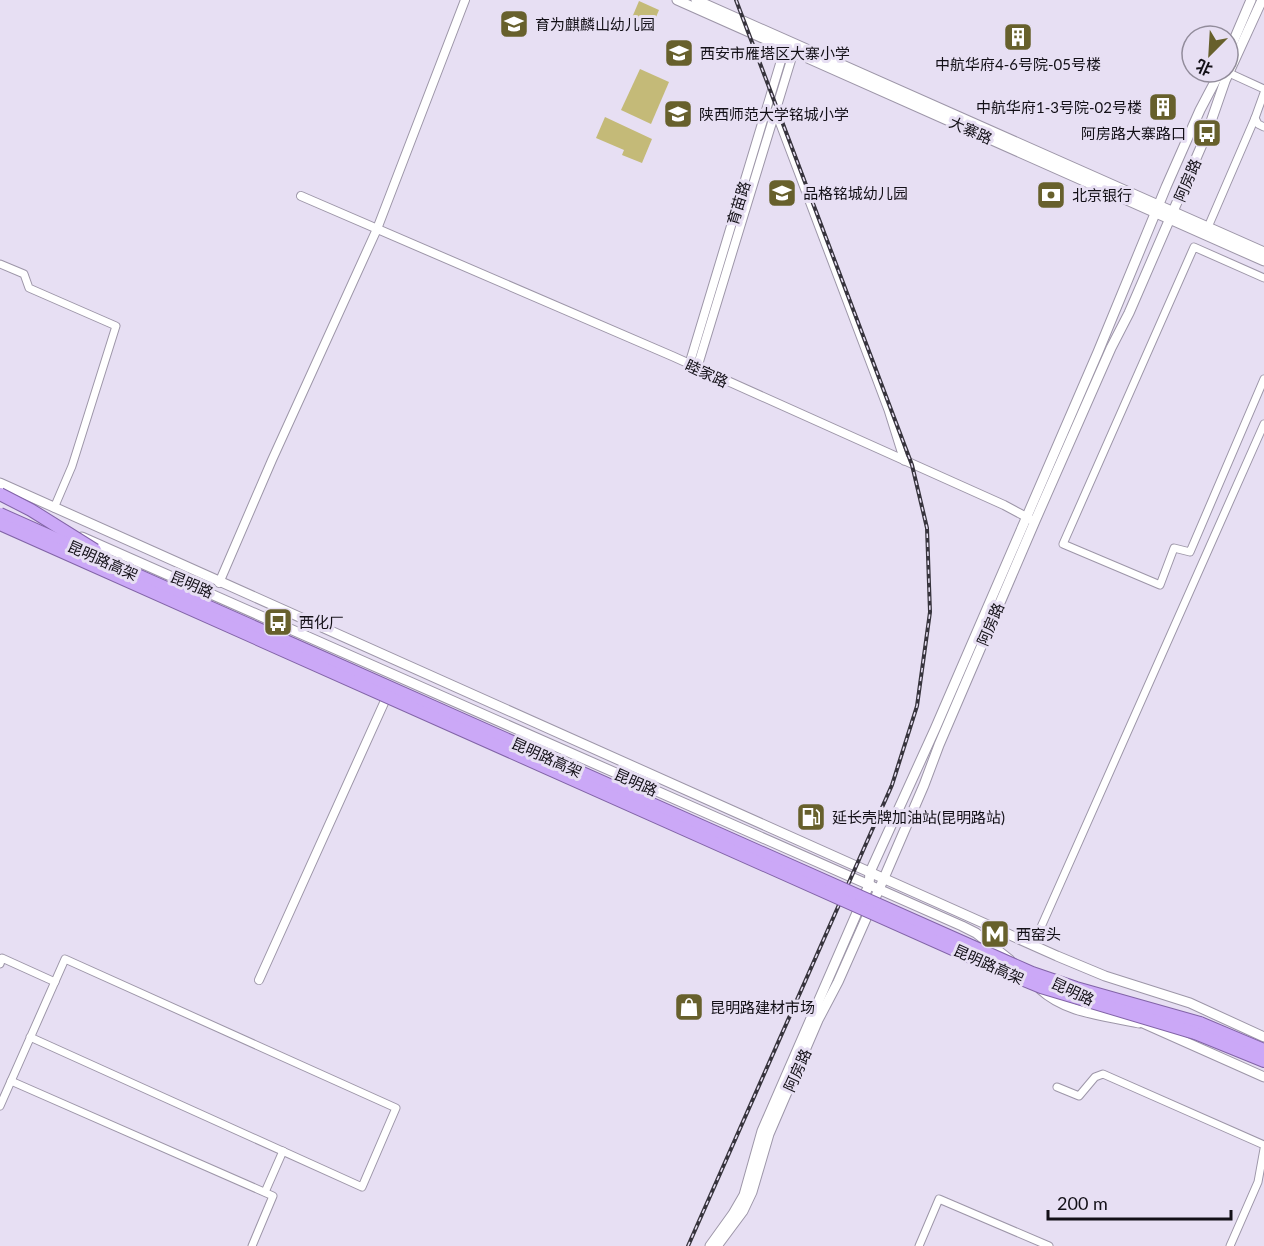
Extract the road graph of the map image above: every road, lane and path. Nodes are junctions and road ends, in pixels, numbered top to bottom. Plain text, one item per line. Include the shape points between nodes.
1 (465, 0) edge
2 (677, 0) edge
3 (696, 0) edge
4 (1251, 0) edge
5 (1262, 0) edge
6 (1240, 26) edge
7 (1240, 43) edge
8 (790, 46) junction
9 (1240, 79) edge
10 (1217, 84) edge
11 (1221, 84) edge
12 (1264, 91) edge
13 (775, 111) junction
14 (1255, 118) junction
15 (1264, 127) edge
16 (302, 196) dead end
17 (1157, 209) junction
18 (1171, 216) junction
19 (1208, 227) junction
20 (377, 229) junction
21 (1264, 252) edge
22 (1264, 261) edge
23 (0, 264) edge
24 (1130, 271) junction
25 (1144, 278) junction
26 (1264, 278) edge
27 (693, 366) junction
28 (1264, 379) edge
29 (1264, 424) edge
30 (904, 461) junction
31 (0, 483) edge
32 (0, 494) edge
33 (0, 501) edge
34 (54, 508) junction
35 (0, 514) edge
36 (1031, 520) junction
37 (0, 524) edge
38 (129, 572) junction
39 (219, 583) junction
40 (401, 663) junction
41 (396, 675) junction
42 (893, 821) junction
43 (906, 827) junction
44 (870, 872) junction
45 (884, 878) junction
46 (869, 885) junction
47 (879, 889) junction
48 (1033, 945) junction
49 (1013, 962) junction
50 (0, 964) edge
51 (259, 980) dead end
52 (55, 982) junction
53 (1147, 1025) junction
54 (1198, 1028) junction
55 (1264, 1036) edge
56 (30, 1037) junction
57 (1264, 1050) edge
58 (1264, 1061) edge
59 (1264, 1077) edge
60 (11, 1082) junction
61 (1057, 1087) dead end
62 (0, 1106) edge
63 (1264, 1147) edge
64 (283, 1151) junction
65 (265, 1192) junction
66 (252, 1246) edge
67 (710, 1246) edge
68 (717, 1246) edge
69 (919, 1246) edge
70 (1049, 1246) edge
71 (1230, 1246) edge

1 - 20 street
2 - 8 main road, 大寨路
3 - 8 main road, 大寨路
4 - 6 main road
5 - 7 main road, 阿房路
8 - 13 street, 育苗路
8 - 17 main road, 大寨路
8 - 27 street, 育苗路
9 - 12 street
10 - 17 main road, 阿房路 via 1200,110
11 - 18 main road, 阿房路 via 1207,133
12 - 14 street
13 - 27 street, 育苗路
13 - 30 street
14 - 15 street
14 - 19 street
16 - 20 street, 睦家路
17 - 18 main road, 大寨路
17 - 24 main road, 阿房路
18 - 19 main road, 大寨路
18 - 22 main road, 大寨路
18 - 25 main road, 阿房路
19 - 21 main road, 大寨路
20 - 27 street, 睦家路
20 - 39 street
23 - 34 street via 24,274 29,288 116,326 72,466
24 - 25 main road
24 - 36 main road, 阿房路
25 - 36 main road, 阿房路
26 - 28 street via 1194,247 1063,544 1161,585 1174,548 1190,552
27 - 30 street, 睦家路
29 - 48 street
30 - 36 street, 睦家路
31 - 34 main road, 昆明路
32 - 38 highway, bridge
33 - 41 main road, 昆明路
34 - 39 main road, 昆明路
35 - 38 highway, 昆明路高架, bridge
36 - 42 main road, 阿房路
36 - 43 main road, 阿房路
37 - 54 highway, 昆明路高架, bridge via 1002,971 1041,987
38 - 54 highway, 昆明路高架, bridge via 1032,973
39 - 40 main road, 昆明路
40 - 41 street
40 - 44 main road, 昆明路
41 - 46 main road, 昆明路
41 - 51 street
42 - 43 main road
42 - 44 main road, 阿房路
43 - 45 main road, 阿房路
44 - 45 main road, 昆明路
44 - 46 main road, 阿房路
45 - 47 main road, 阿房路
45 - 48 main road, 昆明路
46 - 47 main road, 昆明路
46 - 67 main road, 阿房路 via 762,1131 744,1195
47 - 49 main road, 昆明路 via 976,933
47 - 68 main road, 阿房路 via 768,1134 752,1192
48 - 55 main road, 昆明路 via 1105,976 1190,1003
49 - 53 main road, 昆明路
49 - 53 main road via 1046,994 1068,1006
50 - 52 street via 2,958
52 - 56 street
52 - 64 street via 65,958 396,1108 362,1187
53 - 59 main road, 昆明路
54 - 57 highway
54 - 58 highway
56 - 60 street
56 - 64 street
60 - 62 street
60 - 65 street
61 - 63 street via 1079,1096 1095,1077 1103,1074
63 - 71 street via 1258,1182
64 - 65 street
65 - 66 street via 273,1196
69 - 70 street via 939,1199

